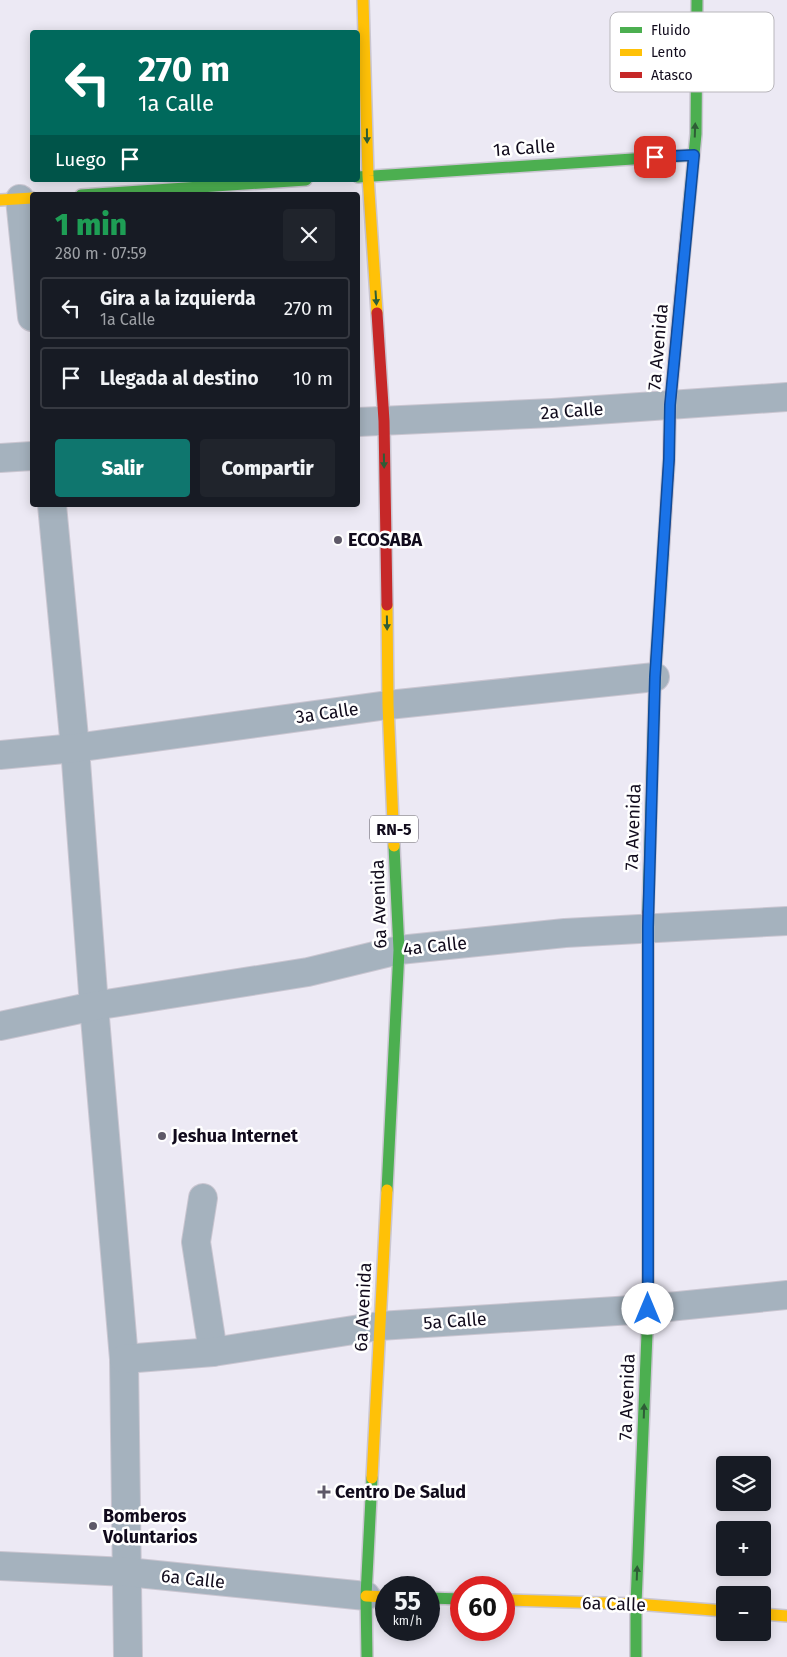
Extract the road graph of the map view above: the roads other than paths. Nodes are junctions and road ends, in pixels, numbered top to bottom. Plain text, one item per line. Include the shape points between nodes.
1 (363, 0) edge
2 (696, 92) edge
3 (694, 155) junction
4 (362, 176) edge
5 (276, 182) edge
6 (126, 192) edge
7 (18, 199) edge
8 (30, 300) edge
9 (787, 397) edge
10 (670, 405) junction
11 (371, 422) edge
12 (30, 456) edge
13 (0, 458) edge
14 (52, 507) edge
15 (655, 677) junction
16 (388, 704) junction
17 (75, 748) junction
18 (0, 756) edge
19 (787, 921) edge
20 (648, 927) junction
21 (399, 950) junction
22 (94, 1006) junction
23 (0, 1026) edge
24 (203, 1198) dead end
25 (787, 1294) edge
26 (648, 1309) junction
27 (379, 1326) junction
28 (213, 1352) junction
29 (124, 1359) junction
30 (0, 1566) edge
31 (127, 1572) junction
32 (376, 1576) edge
33 (375, 1596) edge
34 (515, 1600) edge
35 (375, 1602) edge
36 (636, 1604) junction
37 (716, 1610) edge
38 (771, 1615) edge
39 (787, 1616) edge
40 (128, 1657) edge
41 (366, 1657) edge
42 (636, 1657) edge

1 -> 4 main road, 6a Avenida / RN-5
3 -> 2 main road, 7a Avenida
3 - 4 main road, 1a Calle
3 - 10 main road, 7a Avenida
4 -> 11 main road, 6a Avenida / RN-5
5 - 6 main road
7 - 8 street
9 - 10 street, 2a Calle
10 - 11 street, 2a Calle
10 - 15 main road, 7a Avenida
11 -> 16 main road, 6a Avenida / RN-5
12 - 13 street
14 - 17 street
15 - 16 street, 3a Calle
15 - 20 main road, 7a Avenida
16 - 17 street, 3a Calle
16 - 21 main road, 6a Avenida / RN-5
17 - 18 street, 3a Calle
17 - 22 street
19 - 20 street, 4a Calle
20 - 21 street, 4a Calle via 565,932
20 - 26 main road, 7a Avenida
21 - 22 street, 4a Calle via 308,972
21 - 27 main road, 6a Avenida / RN-5
22 - 23 street, 4a Calle
22 - 29 street
24 - 28 street via 196,1242
25 - 26 street, 5a Calle
26 - 27 street, 5a Calle
36 -> 26 main road, 7a Avenida
27 - 28 street, 5a Calle
27 - 32 main road, 6a Avenida / RN-5
28 - 29 street, 5a Calle
29 - 31 street
30 - 31 street, 6a Calle
31 - 33 street, 6a Calle
31 - 40 street
34 - 36 main road, 6a Calle
35 - 41 main road, 6a Avenida / RN-5
36 - 37 main road, 6a Calle
36 - 42 main road, 7a Avenida
38 - 39 main road

